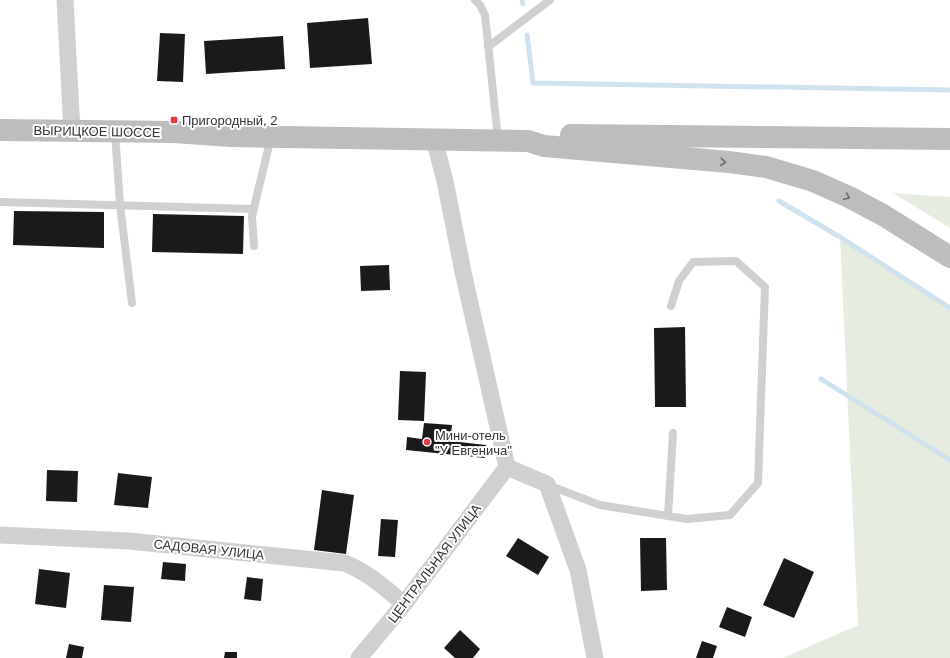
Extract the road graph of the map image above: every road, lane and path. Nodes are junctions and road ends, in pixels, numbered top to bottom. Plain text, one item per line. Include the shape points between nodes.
1 (65, 0) edge
2 (475, 0) edge
3 (550, 0) edge
4 (488, 47) junction
5 (0, 130) edge
6 (950, 130) edge
7 (72, 131) junction
8 (115, 132) junction
9 (271, 136) junction
10 (829, 138) junction
11 (434, 139) junction
12 (950, 139) edge
13 (498, 140) junction
14 (536, 144) junction
15 (950, 150) edge
16 (0, 202) edge
17 (120, 205) junction
18 (254, 209) junction
19 (254, 246) dead end
20 (950, 257) edge
21 (132, 303) dead end
22 (671, 306) dead end
23 (673, 433) dead end
24 (507, 467) junction
25 (547, 484) junction
26 (668, 515) junction
27 (0, 535) edge
28 (404, 604) junction
29 (359, 658) edge
30 (595, 658) edge

1 - 7 street
2 - 4 lane via 485,15
3 - 4 lane
4 - 13 lane
5 - 7 main road, ВЫРИЦКОЕ ШОССЕ
6 - 10 main road
7 - 8 main road, ВЫРИЦКОЕ ШОССЕ
8 - 9 main road, ВЫРИЦКОЕ ШОССЕ
8 - 17 lane
9 - 11 main road, ВЫРИЦКОЕ ШОССЕ
9 - 18 lane
10 - 12 main road
10 - 14 main road via 546,135
11 - 13 main road, ВЫРИЦКОЕ ШОССЕ
11 - 24 street
13 - 14 main road, ВЫРИЦКОЕ ШОССЕ
14 - 15 main road
14 -> 20 main road via 766,167 813,181 849,197
16 - 17 lane
17 - 18 lane
17 - 21 lane
18 - 19 lane
22 - 26 lane via 679,281 693,262 736,261 765,286 758,483 730,515 687,519
23 - 26 lane
24 - 25 street
24 - 28 street, ЦЕНТРАЛЬНАЯ УЛИЦА
25 - 26 lane via 600,505
25 - 30 street via 578,570
27 - 28 street, САДОВАЯ УЛИЦА via 130,541 344,563 369,575
28 - 29 street, ЦЕНТРАЛЬНАЯ УЛИЦА

